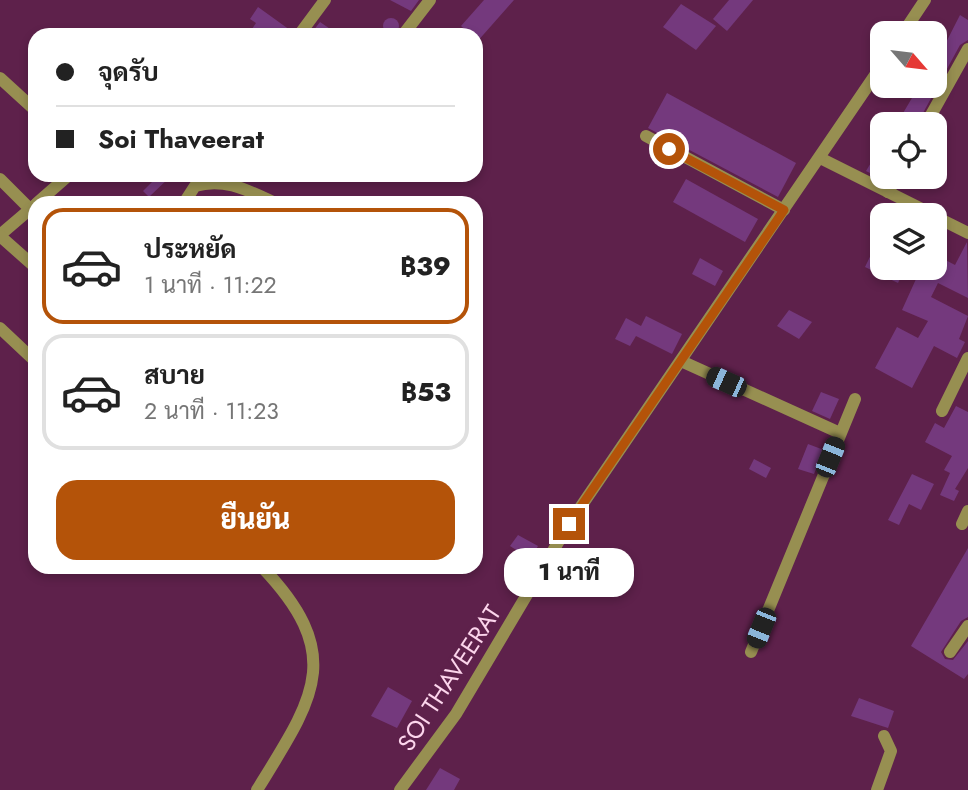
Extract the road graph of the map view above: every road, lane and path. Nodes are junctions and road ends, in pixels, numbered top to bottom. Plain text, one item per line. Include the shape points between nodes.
1 (324, 0) edge
2 (430, 0) edge
3 (925, 0) edge
4 (911, 21) edge
5 (304, 28) edge
6 (409, 28) edge
7 (968, 49) edge
8 (0, 78) edge
9 (870, 83) edge
10 (28, 104) edge
11 (933, 112) edge
12 (646, 136) dead end
13 (820, 158) junction
14 (0, 179) edge
15 (61, 182) edge
16 (215, 182) edge
17 (890, 189) edge
18 (888, 192) junction
19 (45, 196) edge
20 (257, 196) edge
21 (28, 201) edge
22 (910, 203) edge
23 (784, 210) junction
24 (28, 211) edge
25 (947, 222) edge
26 (968, 233) edge
27 (0, 235) edge
28 (28, 261) edge
29 (0, 328) edge
30 (28, 354) edge
31 (968, 358) edge
32 (681, 361) junction
33 (855, 399) dead end
34 (942, 411) dead end
35 (840, 433) junction
36 (968, 511) edge
37 (962, 524) dead end
38 (268, 574) edge
39 (968, 626) edge
40 (751, 652) dead end
41 (950, 652) dead end
42 (884, 736) dead end
43 (257, 790) edge
44 (400, 790) edge
45 (877, 790) edge

1 - 5 street
2 - 6 street
3 - 4 street
7 - 11 street
8 - 10 street
9 - 13 street, SOI THAVEERAT
12 - 23 street
13 - 18 street
13 - 23 street, SOI THAVEERAT
14 - 21 street
15 - 19 street
16 - 20 street
17 - 18 street
18 - 22 street
23 - 32 street, SOI THAVEERAT
24 - 27 street
25 - 26 street
27 - 28 street
29 - 30 street
31 - 34 street
32 - 35 street
32 - 44 street, SOI THAVEERAT via 569,524 456,714
33 - 35 street
35 - 40 street
36 - 37 street
38 - 43 street via 307,626 313,671 302,714
39 - 41 street
42 - 45 street via 891,751

